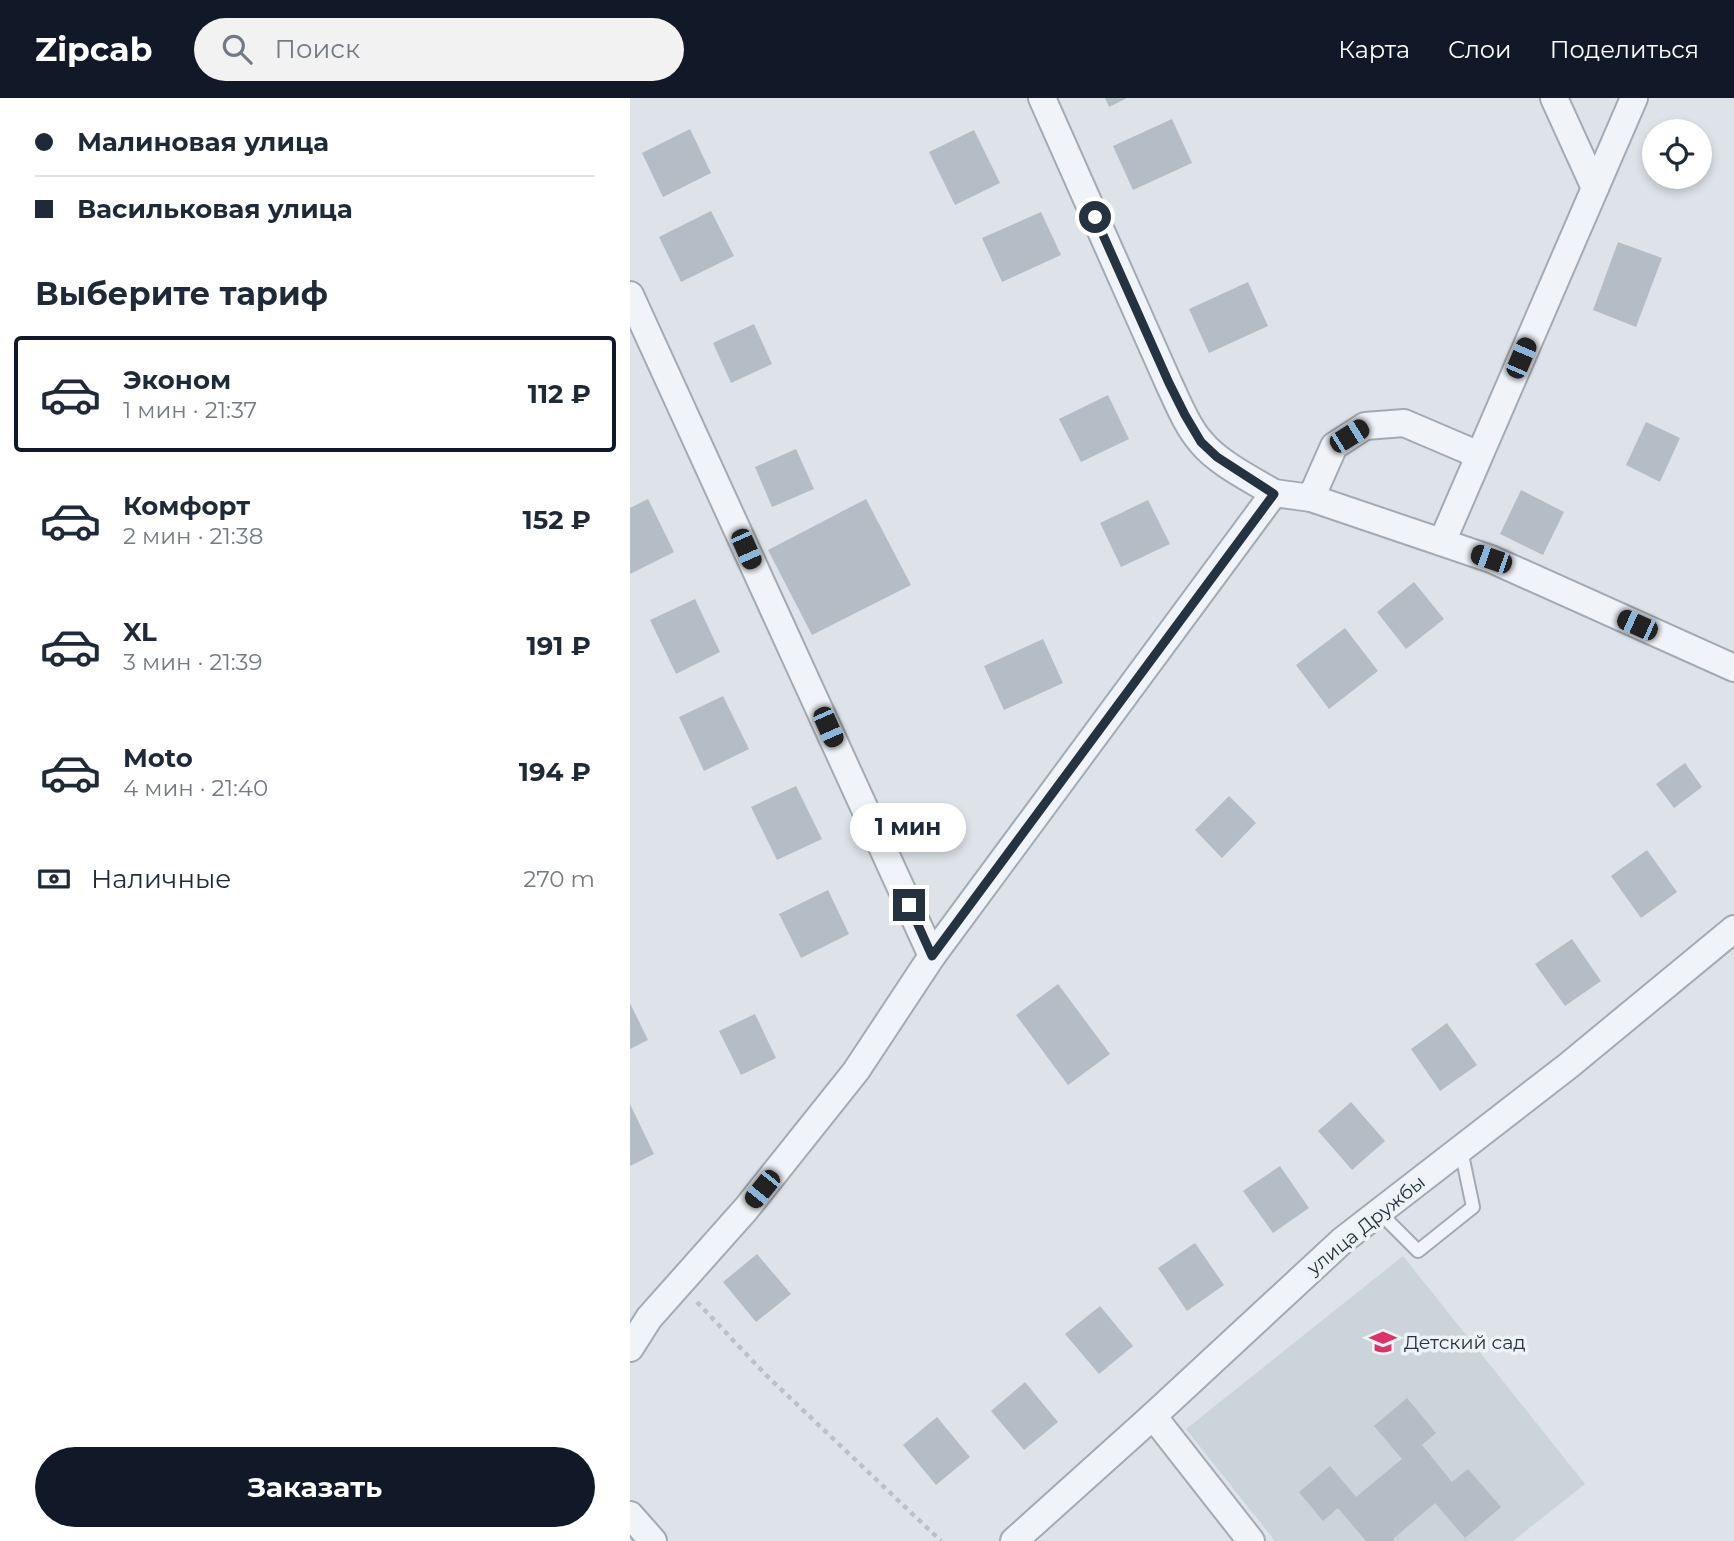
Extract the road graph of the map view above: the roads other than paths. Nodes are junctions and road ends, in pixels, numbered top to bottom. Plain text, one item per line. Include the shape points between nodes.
1 (1042, 98) edge
2 (1554, 98) edge
3 (1634, 98) edge
4 (1595, 188) junction
5 (630, 295) edge
6 (1479, 455) junction
7 (1274, 494) junction
8 (1311, 498) junction
9 (1442, 542) junction
10 (1734, 668) edge
11 (1734, 929) edge
12 (932, 956) junction
13 (1460, 1149) junction
14 (1379, 1212) junction
15 (640, 1315) edge
16 (630, 1348) edge
17 (1153, 1416) junction
18 (630, 1515) edge
19 (653, 1541) edge
20 (1014, 1541) edge
21 (1251, 1541) edge

1 - 7 street via 1185,415 1201,442 1217,457
2 - 4 street
3 - 4 street
4 - 6 street
5 - 12 street
6 - 8 street via 1404,423 1364,426 1334,446
6 - 9 street
7 - 8 street
7 - 12 street
8 - 9 street
9 - 10 street via 1491,559
11 - 13 street, улица Дружбы
12 - 15 street via 856,1071 746,1209 679,1284
13 - 14 street, улица Дружбы
13 - 14 lane via 1473,1207 1418,1251
14 - 17 street, улица Дружбы
15 - 16 street
17 - 20 street, улица Дружбы
17 - 21 street
18 - 19 street

